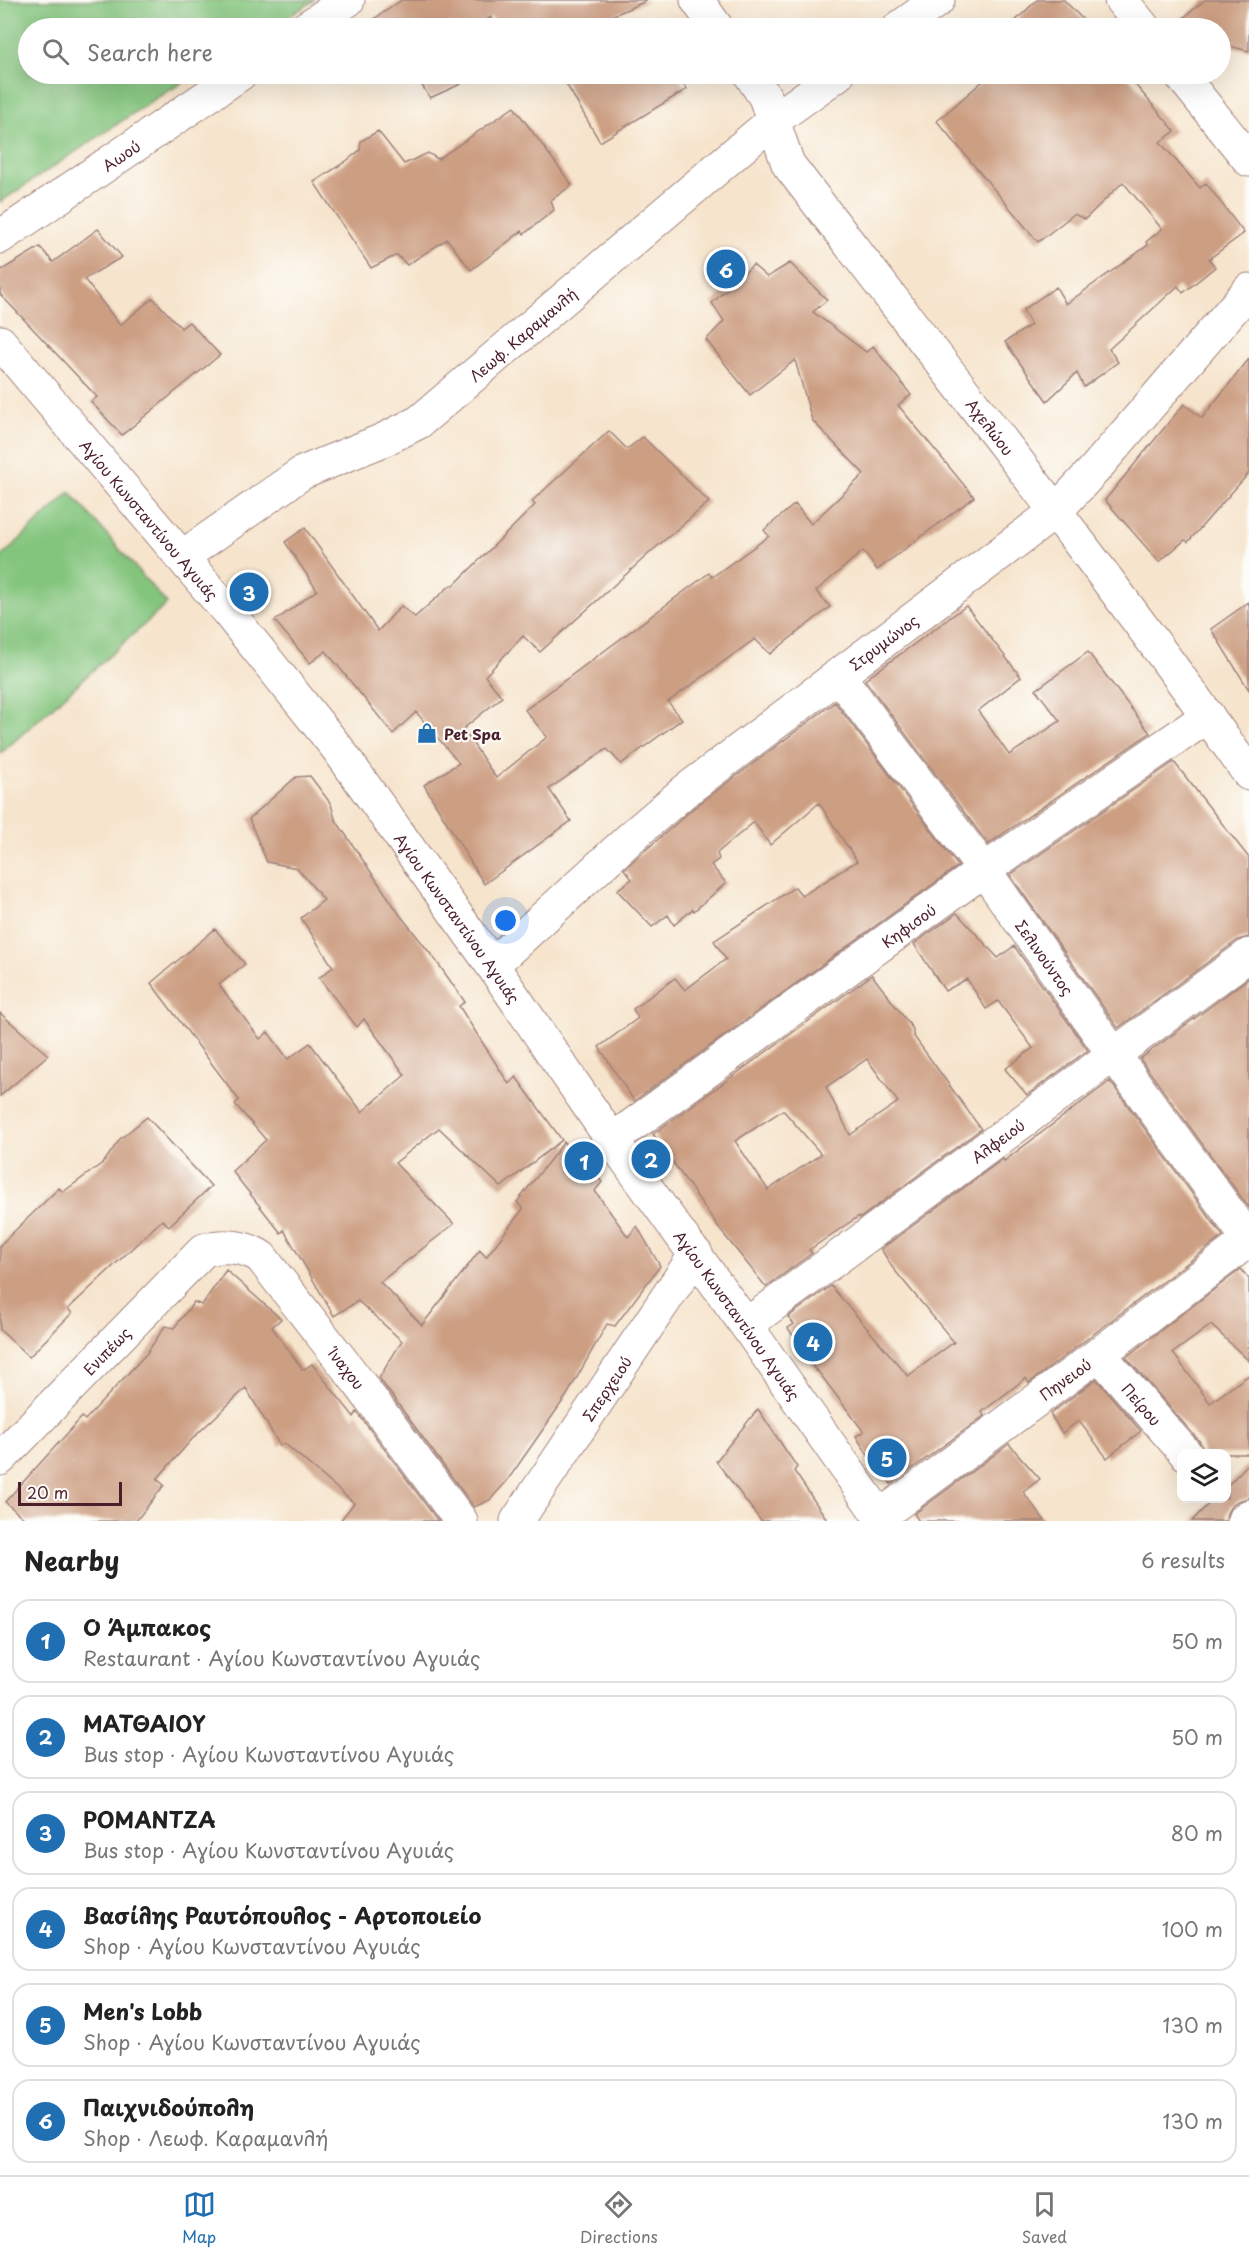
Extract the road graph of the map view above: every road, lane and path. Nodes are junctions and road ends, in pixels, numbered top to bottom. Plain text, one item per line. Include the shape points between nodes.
1 (348, 0) edge
2 (697, 0) edge
3 (938, 0) edge
4 (1121, 0) edge
5 (321, 18) edge
6 (710, 18) edge
7 (913, 18) edge
8 (1136, 18) edge
9 (225, 84) edge
10 (757, 84) edge
11 (823, 84) edge
12 (1188, 84) edge
13 (774, 120) junction
14 (1249, 160) edge
15 (0, 237) edge
16 (1249, 290) edge
17 (0, 342) edge
18 (1054, 512) junction
19 (182, 557) junction
20 (838, 675) junction
21 (1208, 716) junction
22 (1249, 774) edge
23 (984, 870) junction
24 (1249, 955) edge
25 (492, 965) junction
26 (1114, 1055) junction
27 (612, 1140) junction
28 (1249, 1240) edge
29 (213, 1246) joint
30 (696, 1254) junction
31 (746, 1325) junction
32 (1099, 1354) junction
33 (1181, 1449) edge
34 (0, 1459) edge
35 (1249, 1516) edge
36 (881, 1519) edge
37 (1244, 1520) edge
38 (461, 1521) edge
39 (517, 1521) edge

1 - 5 street
2 - 6 street
3 - 7 street
4 - 8 street
9 - 15 street, Αωού
10 - 13 street, Αχελώου
11 - 13 street, Λεωφ. Καραμανλή
12 - 14 street
13 - 18 street, Αχελώου via 788,164
13 - 19 street, Λεωφ. Καραμανλή via 419,422 302,472
16 - 18 street, Στρυμώνος
17 - 19 street, Αγίου Κωνσταντίνου Αγυιάς
18 - 20 street, Στρυμώνος
18 - 21 street, Αχελώου
19 - 25 street, Αγίου Κωνσταντίνου Αγυιάς via 338,749
20 - 23 street, Σελινούντος
20 - 25 street, Στρυμώνος via 657,814
21 - 22 street, Αχελώου
21 - 23 street, Κηφισού
23 - 26 street, Σελινούντος
23 - 27 street, Κηφισού
24 - 26 street, Αλφειού
25 - 27 street, Αγίου Κωνσταντίνου Αγυιάς
26 - 28 street, Σελινούντος
26 - 31 street, Αλφειού
27 - 30 street, Αγίου Κωνσταντίνου Αγυιάς
28 - 32 street, Πηνειού
29 - 34 street, Ενιπέως via 204,1250
29 - 38 street, Ίναχου via 242,1248 261,1257
30 - 31 street, Αγίου Κωνσταντίνου Αγυιάς
30 - 39 street, Σπερχειού
31 - 36 street, Αγίου Κωνσταντίνου Αγυιάς
32 - 33 street, Πείρου
32 - 36 street, Πηνειού
35 - 37 street

